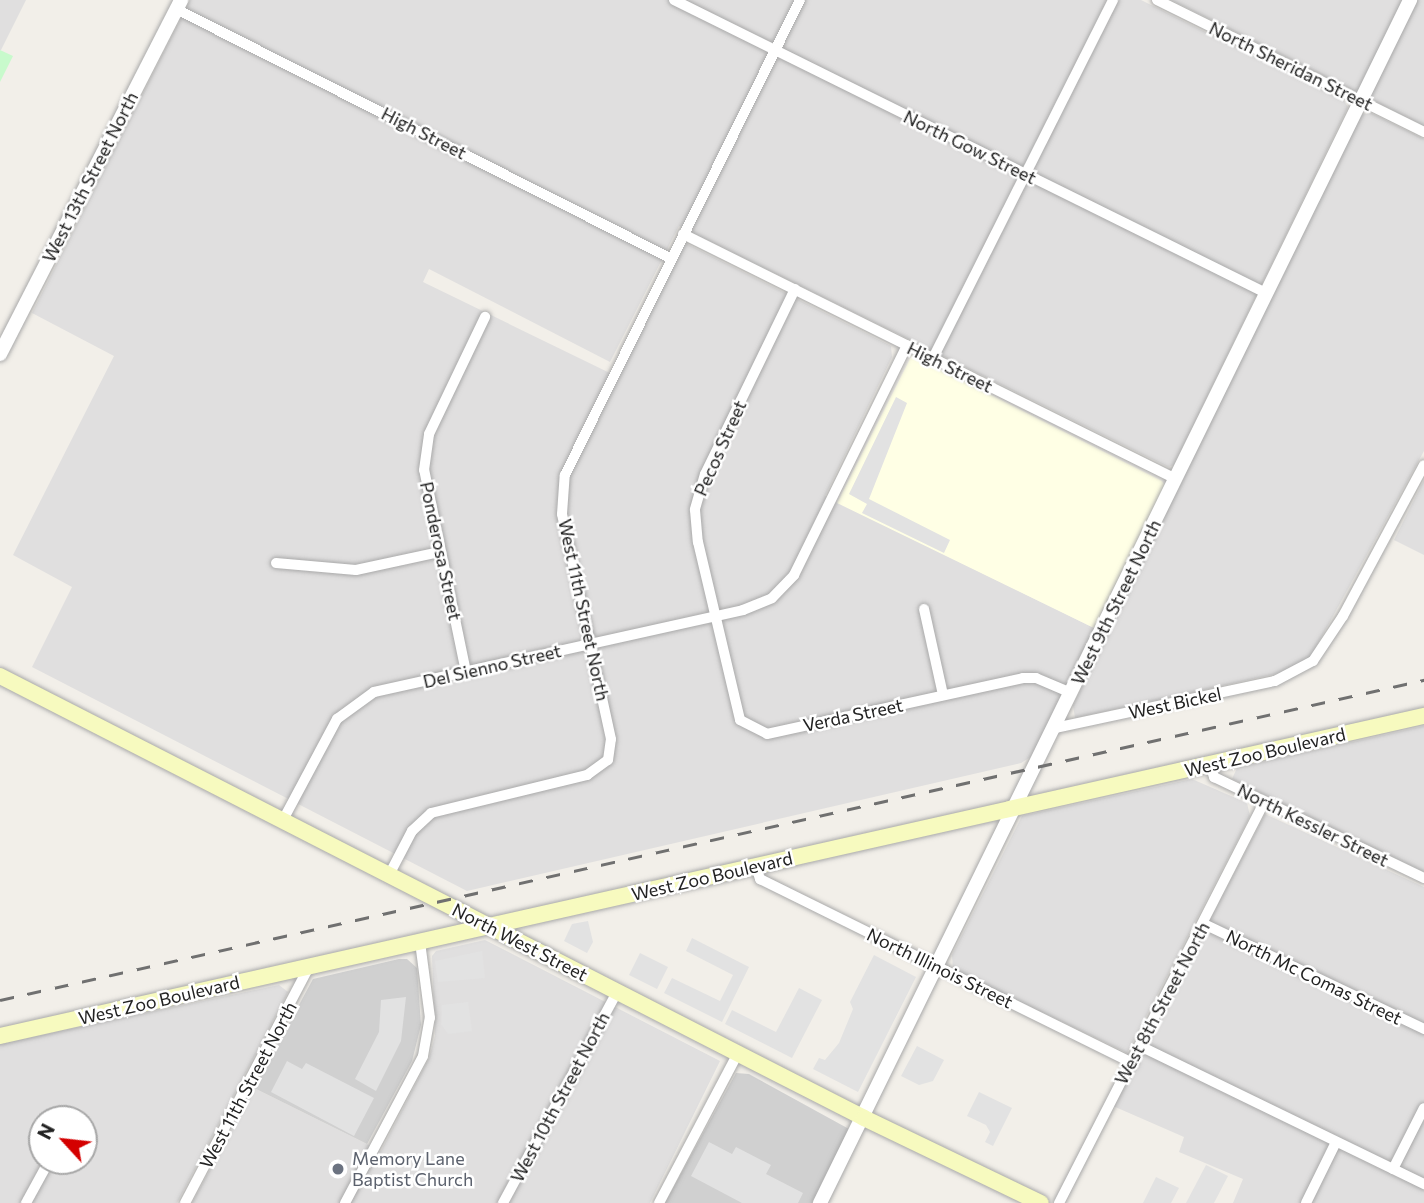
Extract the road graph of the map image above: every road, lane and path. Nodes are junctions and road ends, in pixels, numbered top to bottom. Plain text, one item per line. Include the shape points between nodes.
1 (674, 0) edge
2 (800, 0) edge
3 (1113, 0) edge
4 (1157, 0) edge
5 (1410, 0) edge
6 (179, 5) edge
7 (775, 50) junction
8 (1360, 101) junction
9 (1424, 132) edge
10 (1026, 175) junction
11 (683, 234) junction
12 (670, 258) junction
13 (794, 289) junction
14 (1266, 293) junction
15 (485, 317) dead end
16 (907, 345) junction
17 (0, 354) edge
18 (933, 358) junction
19 (1423, 471) edge
20 (1176, 479) junction
21 (440, 552) junction
22 (276, 563) dead end
23 (924, 609) dead end
24 (715, 616) junction
25 (590, 644) junction
26 (466, 672) junction
27 (0, 676) edge
28 (1072, 693) junction
29 (943, 695) junction
30 (1423, 721) edge
31 (1055, 728) junction
32 (1210, 764) junction
33 (1264, 802) junction
34 (1016, 807) junction
35 (283, 820) junction
36 (756, 866) junction
37 (389, 875) junction
38 (1424, 878) edge
39 (1204, 923) junction
40 (489, 926) junction
41 (421, 942) junction
42 (309, 967) junction
43 (938, 969) junction
44 (617, 992) junction
45 (1424, 1030) edge
46 (0, 1036) edge
47 (1142, 1047) junction
48 (738, 1054) junction
49 (1133, 1063) junction
50 (1424, 1108) edge
51 (864, 1118) junction
52 (1336, 1142) junction
53 (1393, 1169) junction
54 (41, 1175) edge
55 (1424, 1184) edge
56 (26, 1203) edge
57 (185, 1203) edge
58 (345, 1203) edge
59 (503, 1203) edge
60 (659, 1203) edge
61 (820, 1203) edge
62 (1041, 1203) edge
63 (1059, 1203) edge
64 (1306, 1203) edge

1 - 7 street, North Gow Street
2 - 7 street, West 11th Street North
3 - 10 street
4 - 8 street, North Sheridan Street
5 - 8 street, West 9th Street North
6 - 12 street, High Street
6 - 17 street, West 13th Street North
7 - 10 street, North Gow Street
7 - 11 street, West 11th Street North
8 - 9 street, North Sheridan Street
8 - 14 street, West 9th Street North
10 - 14 street, North Gow Street
10 - 18 street
11 - 12 street, West 11th Street North
11 - 13 street, High Street
12 - 25 street, West 11th Street North via 565,475 562,514
13 - 16 street, High Street
13 - 24 street, Pecos Street via 697,494 695,524
14 - 20 street, West 9th Street North
15 - 21 street, Ponderosa Street via 429,435 426,489
16 - 18 street, High Street
16 - 24 street, Del Sienno Street via 794,575 772,598
18 - 20 street, High Street
19 - 31 street, West Bickel via 1327,643 1294,674
20 - 28 street, West 9th Street North
21 - 22 street via 356,570
21 - 26 street, Ponderosa Street
23 - 29 street
24 - 25 street, Del Sienno Street
24 - 29 street, Verda Street via 735,710 756,732 767,734
25 - 26 street, Del Sienno Street
25 - 37 street, West 11th Street North via 611,738 605,763 586,775 431,813 412,831
26 - 35 street, Del Sienno Street via 374,692 346,709 321,744
27 - 35 main road, North West Street
28 - 29 street, Verda Street via 1036,678 1023,678
28 - 31 street, West 9th Street North
30 - 32 main road, West Zoo Boulevard
31 - 34 street, West 9th Street North
32 - 33 street, North Kessler Street via 1214,777
32 - 34 main road, West Zoo Boulevard
33 - 38 street, North Kessler Street
33 - 39 street, West 8th Street North
34 - 36 main road, West Zoo Boulevard
34 - 43 street, West 9th Street North
35 - 37 main road, North West Street
36 - 40 main road, West Zoo Boulevard
36 - 43 street, North Illinois Street via 760,879
37 - 40 main road, North West Street
39 - 45 street, North Mc Comas Street
39 - 47 street, West 8th Street North
40 - 41 main road, West Zoo Boulevard
40 - 44 main road, North West Street
41 - 42 main road, West Zoo Boulevard
41 - 58 street via 430,1018 422,1056
42 - 46 main road, West Zoo Boulevard
42 - 57 street, West 11th Street North
43 - 49 street, North Illinois Street
43 - 51 street, West 9th Street North
44 - 48 main road, North West Street
44 - 59 street, West 10th Street North
47 - 49 street, West 8th Street North
47 - 52 street
48 - 51 main road, North West Street
48 - 60 street
49 - 63 street, West 8th Street North
50 - 53 street
51 - 61 street, West 9th Street North
51 - 62 main road, North West Street
52 - 53 street
52 - 64 street
53 - 55 street
54 - 56 street

